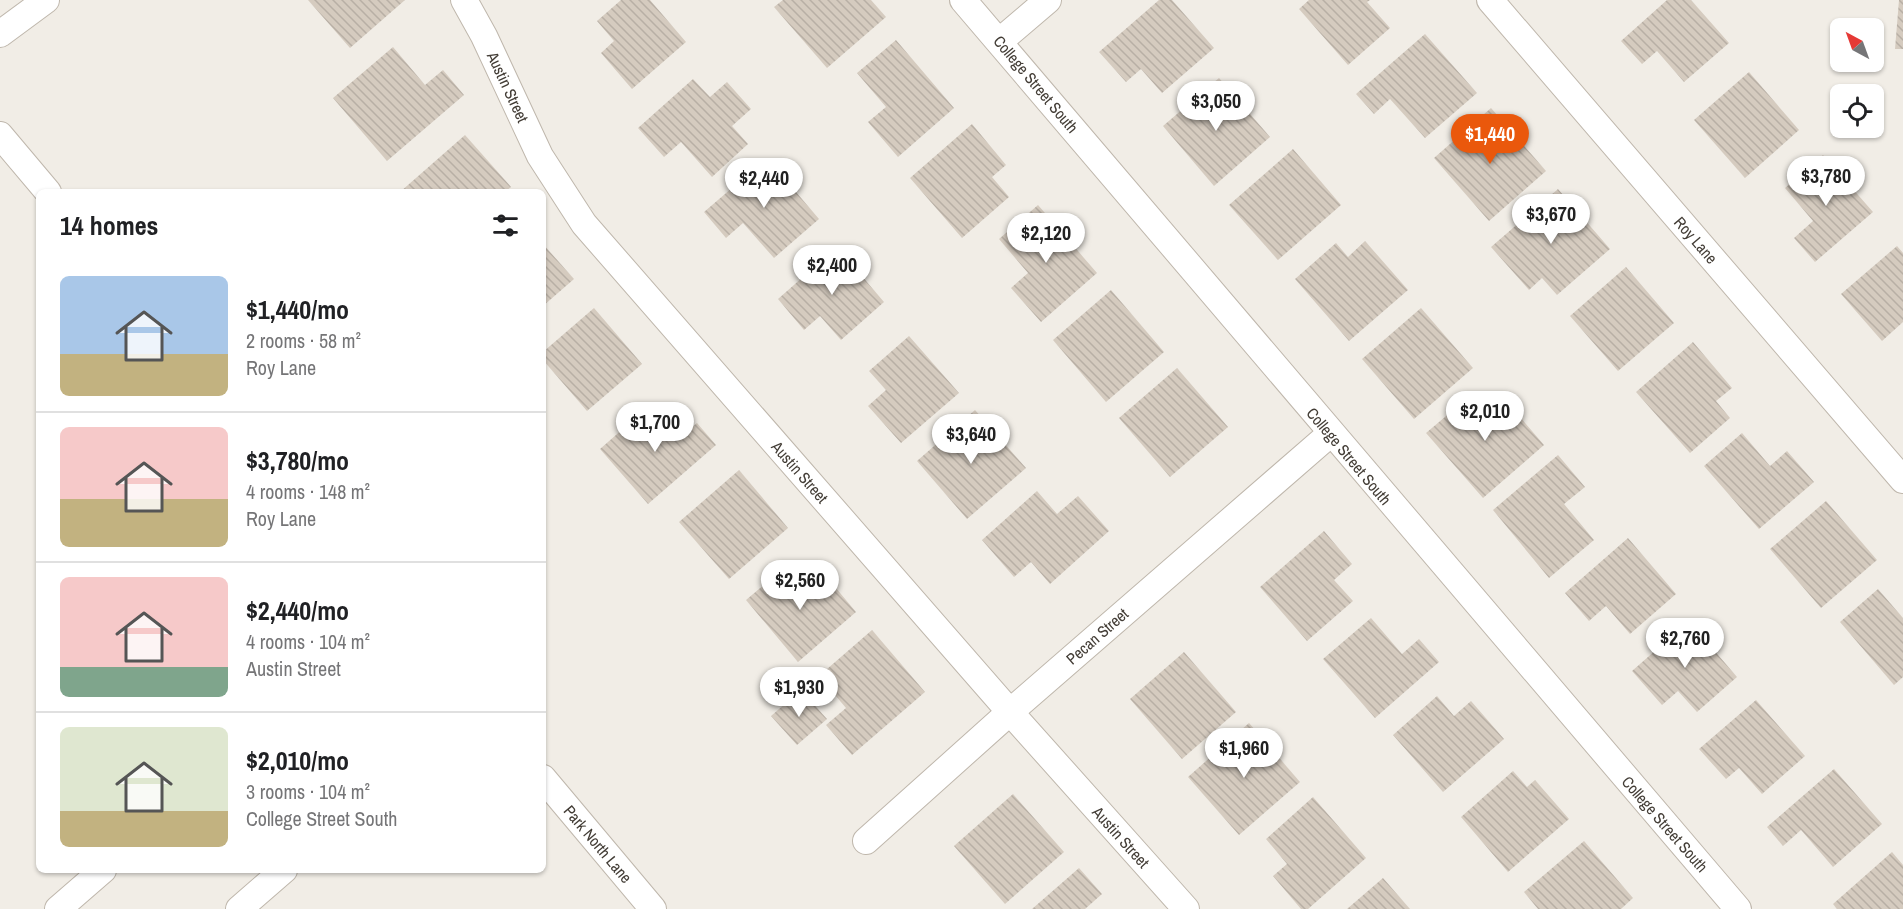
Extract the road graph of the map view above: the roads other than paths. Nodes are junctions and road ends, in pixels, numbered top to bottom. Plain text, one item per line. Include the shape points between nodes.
1 (46, 0) edge
2 (464, 0) edge
3 (963, 0) edge
4 (1048, 0) edge
5 (1490, 0) edge
6 (0, 34) edge
7 (1000, 41) junction
8 (0, 135) edge
9 (45, 189) edge
10 (1330, 434) junction
11 (1903, 480) edge
12 (1010, 712) junction
13 (546, 782) edge
14 (866, 841) dead end
15 (100, 873) edge
16 (281, 873) edge
17 (58, 909) edge
18 (239, 909) edge
19 (653, 909) edge
20 (1186, 909) edge
21 (1738, 909) edge

1 - 6 street
2 - 12 street, Austin Street via 540,156 584,224
3 - 7 street, College Street South
4 - 7 street
5 - 11 street, Roy Lane
7 - 10 street, College Street South
8 - 9 street
10 - 12 street, Pecan Street
10 - 21 street, College Street South
12 - 14 street, Pecan Street
12 - 20 street, Austin Street
13 - 19 street, Park North Lane
15 - 17 street
16 - 18 street

